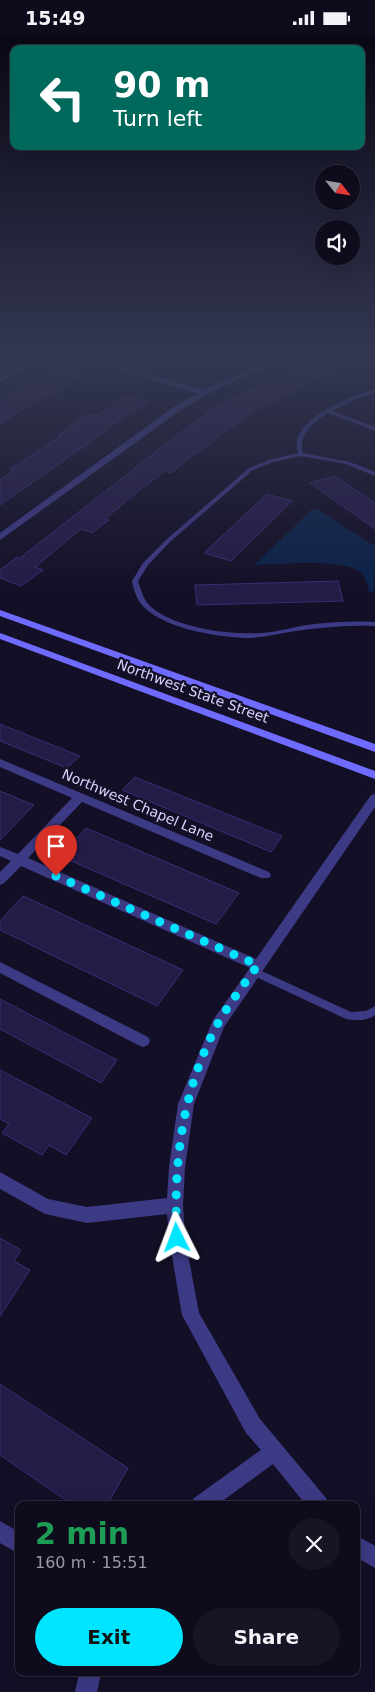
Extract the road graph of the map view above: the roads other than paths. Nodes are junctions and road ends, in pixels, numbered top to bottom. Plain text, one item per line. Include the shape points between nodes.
1 (138, 437) edge
2 (301, 437) edge
3 (301, 454) junction
4 (375, 473) edge
5 (0, 537) edge
6 (135, 581) joint
7 (0, 613) edge
8 (375, 624) edge
9 (0, 636) edge
10 (375, 748) edge
11 (0, 763) edge
12 (375, 775) edge
13 (79, 797) junction
14 (375, 798) edge
15 (0, 851) edge
16 (20, 860) junction
17 (265, 875) dead end
18 (0, 880) edge
19 (0, 967) edge
20 (255, 968) junction
21 (375, 1010) edge
22 (143, 1041) dead end
23 (0, 1179) edge
24 (175, 1205) junction
25 (275, 1451) junction
26 (206, 1501) edge
27 (316, 1501) edge
28 (0, 1531) edge
29 (15, 1542) edge
30 (360, 1548) edge
31 (375, 1558) edge
32 (89, 1676) edge
33 (86, 1692) edge

1 - 5 street
2 - 3 lane via 298,445
3 - 4 lane via 337,459
3 - 6 lane via 251,469 169,540 145,564
6 - 8 lane via 140,598 150,610 182,624 215,633 261,635 355,623
7 - 10 main road, Northwest State Street
9 - 12 main road, Northwest State Street
11 - 13 street, Northwest Chapel Lane
13 - 16 street
13 - 17 street, Northwest Chapel Lane
14 - 20 street
15 - 16 street
16 - 18 street
16 - 20 street
19 - 22 street
20 - 21 lane via 350,1016 368,1015
20 - 24 street via 218,1024 186,1105
23 - 24 street via 45,1207 87,1215
24 - 25 street via 177,1238 191,1315 253,1426
25 - 26 street
25 - 27 street
28 - 29 street
30 - 31 street
32 - 33 street

